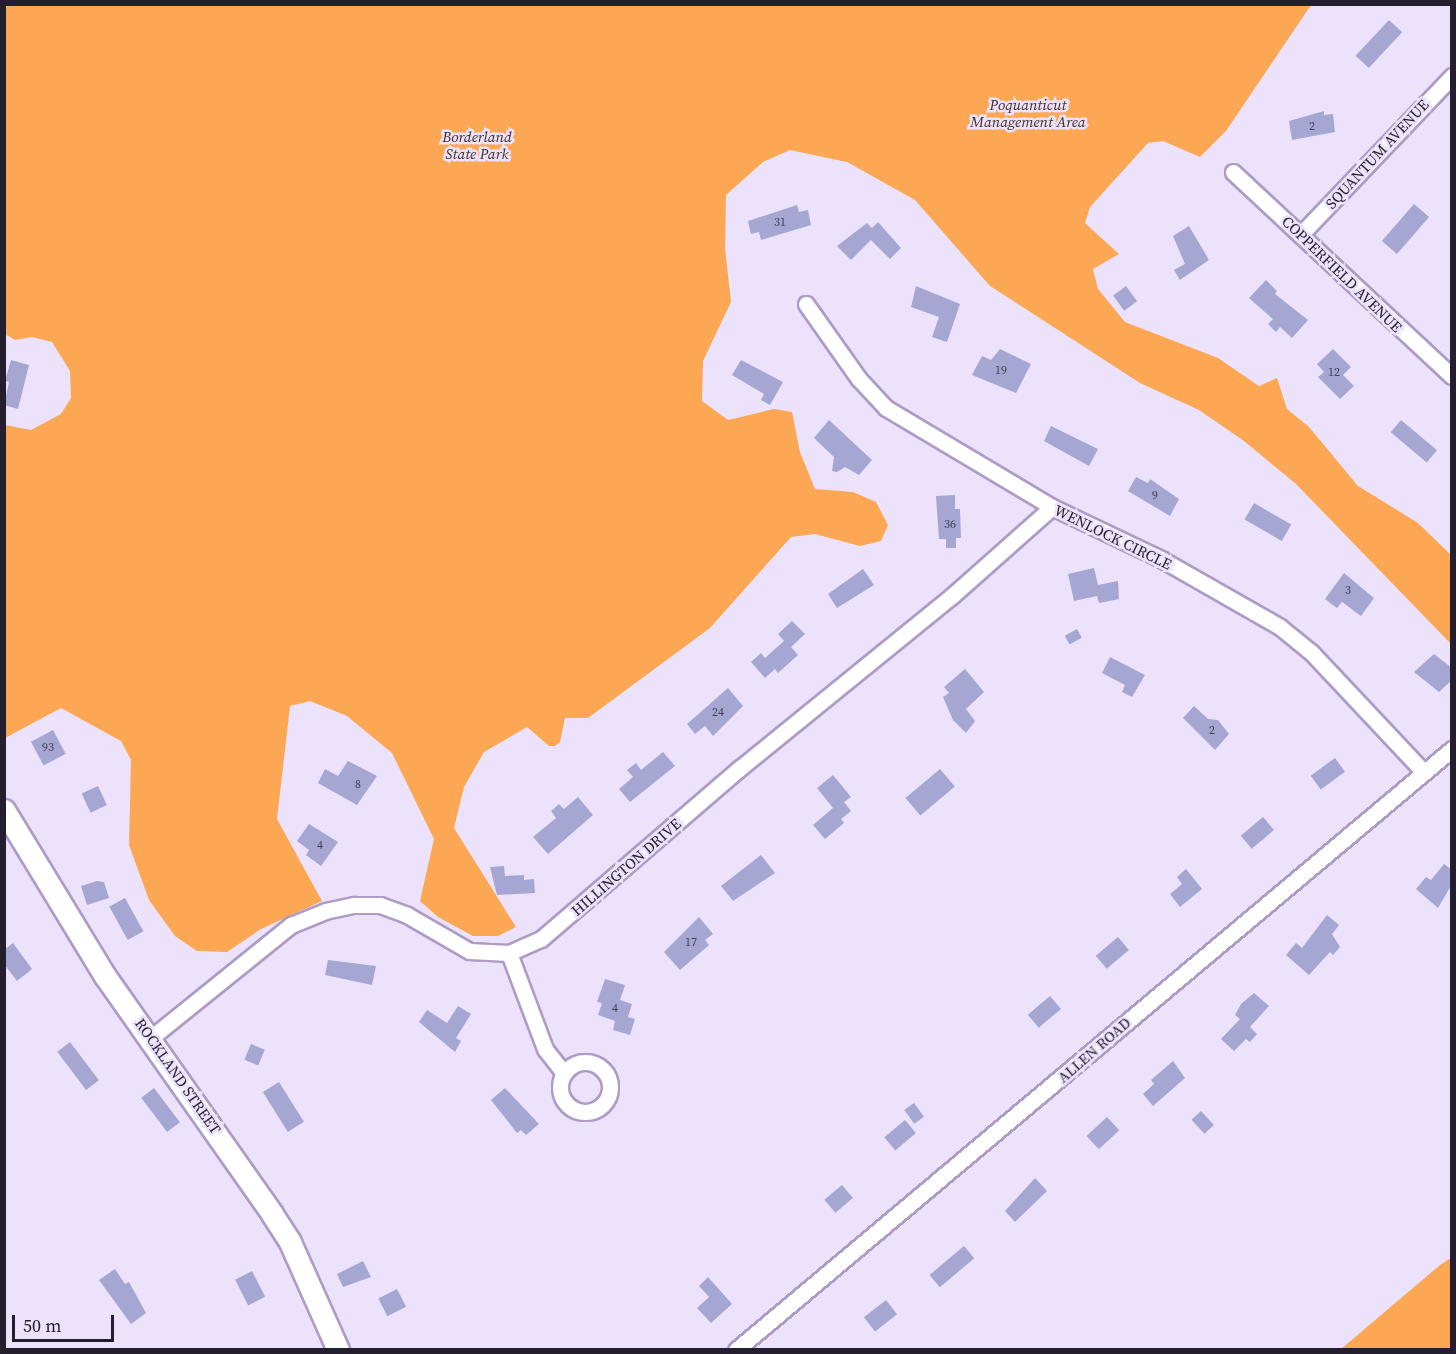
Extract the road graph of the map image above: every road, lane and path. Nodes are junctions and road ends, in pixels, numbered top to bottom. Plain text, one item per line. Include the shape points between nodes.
1 (1452, 76) edge
2 (1233, 172) dead end
3 (1302, 233) junction
4 (806, 304) dead end
5 (1452, 376) edge
6 (1052, 507) junction
7 (1452, 749) edge
8 (1423, 771) junction
9 (4, 810) edge
10 (509, 953) junction
11 (152, 1037) junction
12 (564, 1073) dead end
13 (338, 1350) edge
14 (736, 1350) edge

1 - 3 street, SQUANTUM AVENUE
2 - 3 street, COPPERFIELD AVENUE
3 - 5 street, COPPERFIELD AVENUE via 1365,298
4 - 6 street, WENLOCK CIRCLE via 859,379 886,408
6 - 8 street, WENLOCK CIRCLE via 1161,559 1280,627 1312,653
6 - 10 street, HILLINGTON DRIVE via 953,595 740,768 541,939
7 - 8 street, ALLEN ROAD
8 - 14 street, ALLEN ROAD
9 - 11 street, ROCKLAND STREET via 62,910
10 - 11 street, HILLINGTON DRIVE via 470,951 407,915 380,905 325,910 291,925
10 - 12 street via 545,1049
11 - 13 street, ROCKLAND STREET via 290,1242

